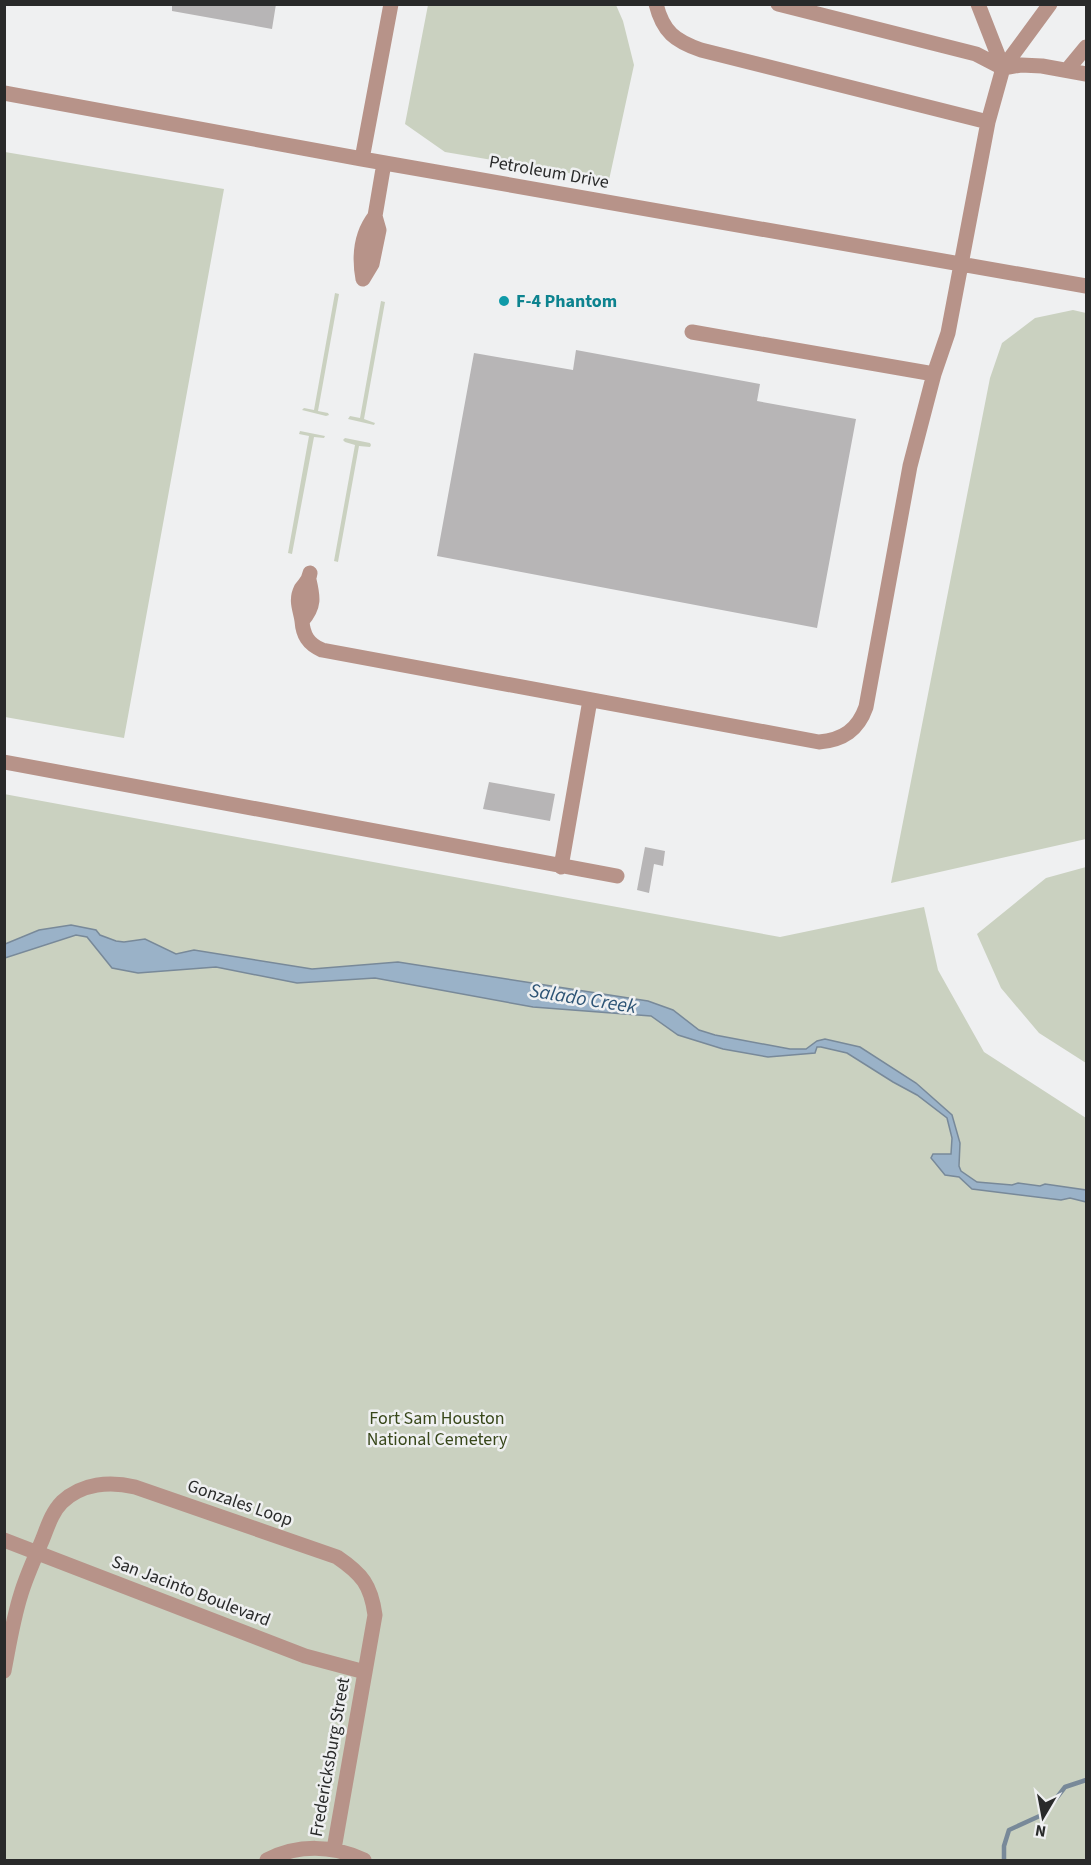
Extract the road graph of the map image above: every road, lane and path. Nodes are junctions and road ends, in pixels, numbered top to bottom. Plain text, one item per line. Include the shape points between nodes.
1 (391, 4) edge
2 (656, 4) edge
3 (778, 4) edge
4 (978, 4) edge
5 (1050, 4) edge
6 (1086, 46) edge
7 (1003, 68) junction
8 (1067, 70) junction
9 (1086, 74) edge
10 (4, 93) edge
11 (988, 122) junction
12 (363, 159) junction
13 (384, 163) junction
14 (375, 216) dead end
15 (960, 263) junction
16 (1086, 286) edge
17 (692, 332) dead end
18 (934, 374) junction
19 (310, 576) dead end
20 (590, 700) junction
21 (4, 762) edge
22 (561, 867) junction
23 (617, 876) dead end
24 (4, 1540) edge
25 (37, 1553) junction
26 (4, 1671) edge
27 (365, 1672) junction
28 (334, 1849) junction
29 (267, 1860) edge
30 (364, 1860) edge

1 - 12 street
2 - 11 street via 658,15 672,36 701,50
3 - 7 street via 976,54
4 - 7 street
5 - 7 street
6 - 8 street
7 - 8 street via 1021,65
7 - 11 street
8 - 9 street
10 - 12 street, Petroleum Drive
11 - 15 street
12 - 13 street, Petroleum Drive
13 - 14 street
13 - 15 street, Petroleum Drive
15 - 16 street, Petroleum Drive
15 - 18 street via 948,333
17 - 18 street
18 - 20 street via 910,466 866,707 854,728 842,738 819,742
19 - 20 street via 301,590 297,609 306,638 322,650
20 - 22 street
21 - 22 street
22 - 23 street
24 - 25 street, San Jacinto Boulevard
25 - 26 street, Gonzales Loop via 21,1593
25 - 27 street, San Jacinto Boulevard via 305,1656
25 - 27 street, Gonzales Loop via 51,1518 62,1503 78,1491 117,1482 337,1557 366,1582 373,1597 375,1615
27 - 28 street, Fredericksburg Street
28 - 29 street via 294,1850
28 - 30 street

